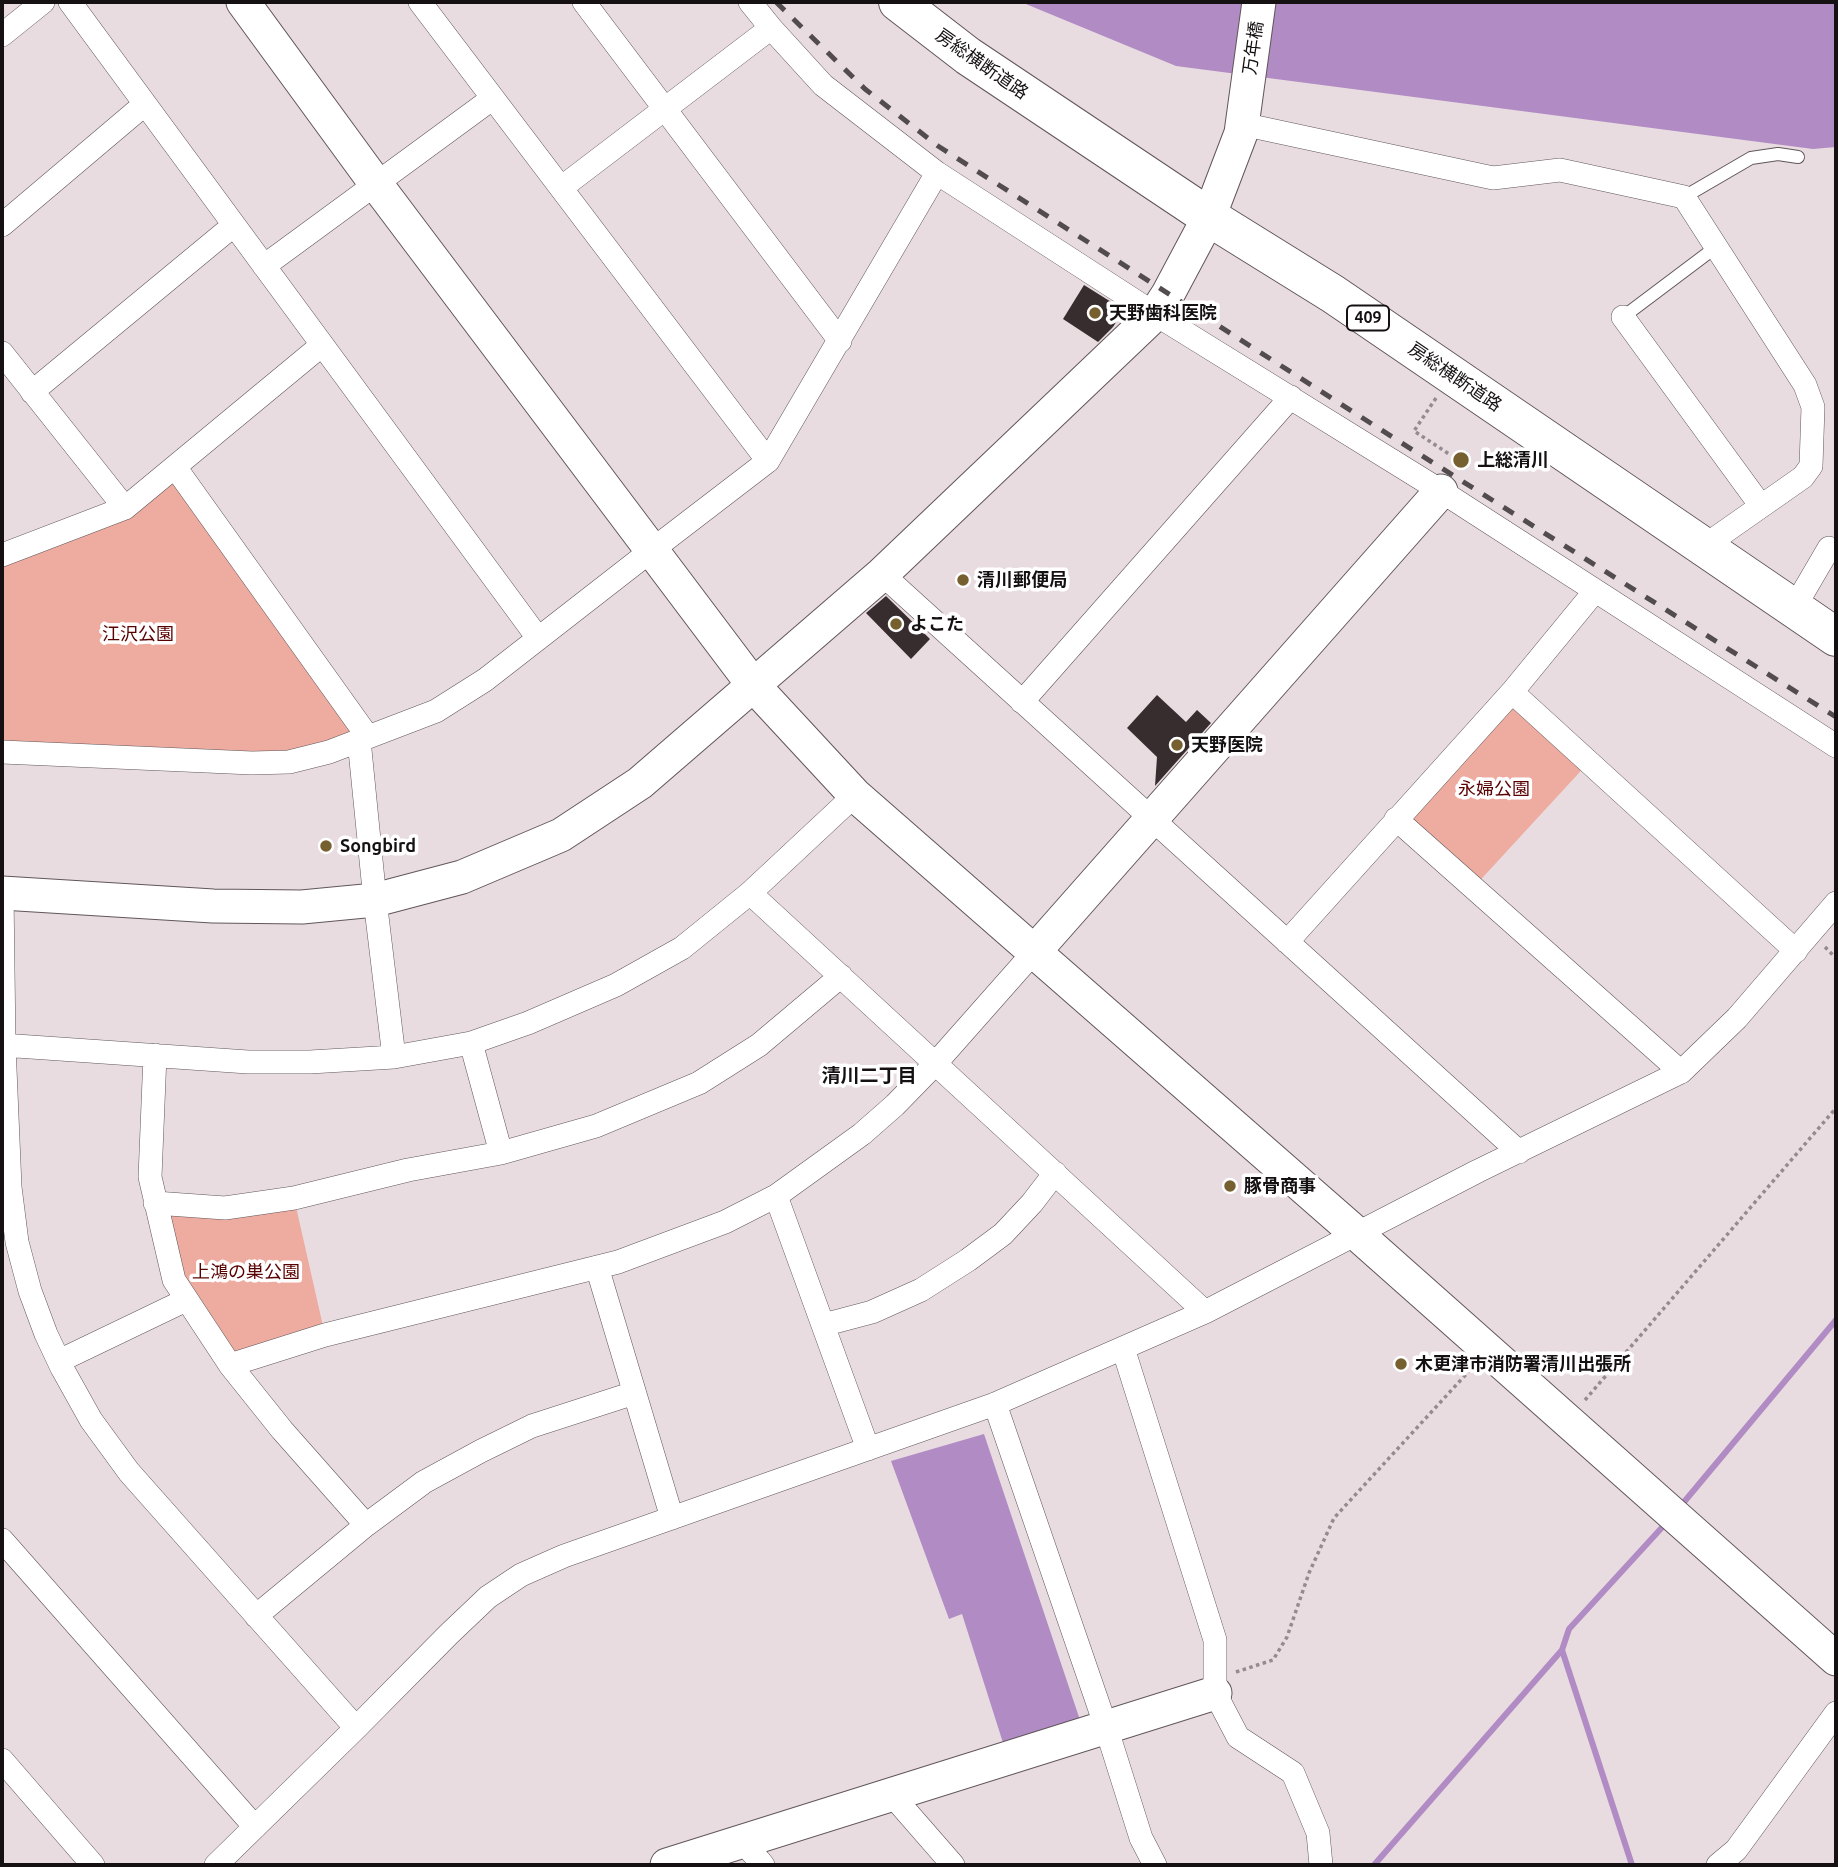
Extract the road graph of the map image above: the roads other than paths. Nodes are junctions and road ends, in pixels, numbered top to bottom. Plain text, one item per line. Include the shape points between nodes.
1 (43, 2) edge
2 (69, 2) edge
3 (243, 2) edge
4 (420, 2) edge
5 (584, 2) edge
6 (750, 2) edge
7 (898, 2) edge
8 (1259, 2) edge
9 (771, 28) junction
10 (2, 35) edge
11 (493, 98) junction
12 (145, 104) junction
13 (665, 109) junction
14 (1244, 110) junction
15 (1798, 157) dead end
16 (937, 173) junction
17 (376, 184) junction
18 (561, 188) junction
19 (1684, 197) junction
20 (1209, 217) junction
21 (2, 225) edge
22 (234, 225) junction
23 (1716, 247) junction
24 (264, 266) junction
25 (1155, 314) junction
26 (1623, 317) joint
27 (840, 341) junction
28 (322, 345) junction
29 (2, 353) edge
30 (32, 392) junction
31 (1291, 397) junction
32 (768, 461) junction
33 (175, 467) junction
34 (1441, 491) junction
35 (1761, 506) junction
36 (125, 508) junction
37 (1703, 547) junction
38 (1829, 548) dead end
39 (652, 550) junction
40 (2, 555) edge
41 (882, 574) junction
42 (1595, 591) junction
43 (1794, 608) junction
44 (1836, 636) edge
45 (538, 638) junction
46 (754, 686) junction
47 (1511, 692) junction
48 (1022, 702) junction
49 (364, 739) junction
50 (1836, 746) edge
51 (2, 752) edge
52 (855, 795) junction
53 (1151, 819) junction
54 (1396, 819) junction
55 (2, 892) edge
56 (750, 893) junction
57 (375, 900) junction
58 (1836, 903) edge
59 (1287, 942) junction
60 (1796, 951) junction
61 (1034, 952) junction
62 (841, 976) junction
63 (471, 1043) junction
64 (3, 1045) edge
65 (155, 1055) junction
66 (394, 1057) junction
67 (935, 1064) junction
68 (1681, 1072) junction
69 (1519, 1152) junction
70 (501, 1153) junction
71 (1055, 1173) junction
72 (6, 1188) edge
73 (776, 1196) junction
74 (155, 1203) junction
75 (1357, 1234) junction
76 (597, 1267) junction
77 (186, 1300) junction
78 (1205, 1312) junction
79 (823, 1325) junction
80 (1123, 1348) junction
81 (59, 1361) junction
82 (230, 1365) junction
83 (635, 1393) junction
84 (995, 1404) junction
85 (868, 1449) junction
86 (672, 1518) junction
87 (366, 1525) junction
88 (2, 1540) edge
89 (256, 1616) junction
90 (1836, 1659) edge
91 (1215, 1686) junction
92 (1836, 1713) edge
93 (1106, 1727) junction
94 (356, 1728) junction
95 (2, 1760) edge
96 (892, 1795) junction
97 (255, 1827) junction
98 (753, 1853) edge
99 (93, 1865) edge
100 (216, 1865) edge
101 (667, 1865) edge
102 (953, 1865) edge
103 (1155, 1865) edge
104 (1321, 1865) edge
105 (1718, 1865) edge

1 - 10 street
2 - 12 street
3 - 17 street
4 - 11 street
5 - 13 street
6 - 9 street
7 - 20 highway, 房総横断道路 / 409 via 968,56
8 - 14 street, 万年橋
9 - 13 street
9 - 16 street via 823,85
11 - 17 street
11 - 18 street
12 - 21 street
12 - 22 street
13 - 18 street
13 - 27 street
14 - 19 street via 1493,178 1560,170
14 - 20 street, 万年橋 via 1241,133
15 - 19 lane via 1751,158
16 - 25 street
16 - 27 street
17 - 24 street
17 - 39 street
18 - 32 street
19 - 23 street
20 - 25 street, 万年橋
20 - 37 highway, 房総横断道路 / 409 via 1333,293
22 - 24 street
22 - 30 street
23 - 26 lane
23 - 35 street via 1805,385 1813,407 1811,466 1803,477
24 - 28 street
25 - 31 street
25 - 41 street, 万年橋
26 - 35 street
27 - 32 street
28 - 33 street
28 - 45 street
29 - 30 street
30 - 36 street
31 - 34 street
31 - 48 street
32 - 39 street
33 - 36 street
33 - 49 street
34 - 42 street
34 - 53 street
35 - 37 street
36 - 40 street
37 - 43 highway, 房総横断道路 / 409
38 - 43 street
39 - 45 street
39 - 46 street
41 - 46 street, 万年橋
41 - 48 street
42 - 47 street
42 - 50 street
43 - 44 highway, 房総横断道路 / 409
45 - 49 street via 436,711
46 - 52 street
46 - 57 street, 万年橋 via 640,783 561,835 462,877
47 - 54 street
47 - 60 street
48 - 53 street
49 - 51 street via 289,762
49 - 57 street
52 - 56 street
52 - 61 street
53 - 59 street
53 - 61 street
54 - 59 street
54 - 68 street
55 - 57 street, 万年橋 via 289,907
55 - 64 street
56 - 62 street
56 - 63 street via 682,948 616,985
57 - 66 street
58 - 60 street
59 - 69 street
60 - 68 street
61 - 67 street
61 - 75 street
62 - 67 street
62 - 70 street via 759,1045 699,1083 596,1126
63 - 66 street
63 - 70 street
64 - 65 street
64 - 72 street
65 - 66 street via 248,1062
65 - 74 street via 150,1177
67 - 71 street
67 - 73 street via 862,1134
68 - 69 street
69 - 75 street
70 - 74 street via 248,1205
71 - 78 street
71 - 79 street via 1003,1234 968,1260 921,1290 872,1312
72 - 81 street via 30,1291
73 - 76 street via 673,1243
73 - 79 street
74 - 77 street via 174,1280
75 - 78 street
75 - 90 street
76 - 82 street via 325,1335
76 - 83 street
77 - 81 street
77 - 82 street
78 - 80 street
79 - 85 street
80 - 84 street
80 - 91 street via 1215,1640
81 - 89 street via 91,1420 129,1472
82 - 87 street
83 - 86 street
83 - 87 street via 532,1426 481,1451 425,1482
84 - 85 street
84 - 93 street
85 - 86 street
86 - 94 street via 521,1575 488,1597 449,1633
87 - 89 street
88 - 97 street
89 - 94 street
91 - 93 street
91 - 104 street via 1238,1737 1293,1773 1318,1833
92 - 105 street via 1736,1850
93 - 96 street
93 - 103 street via 1141,1838
94 - 97 street
95 - 99 street
96 - 98 street
96 - 102 street
97 - 100 street
98 - 101 street

